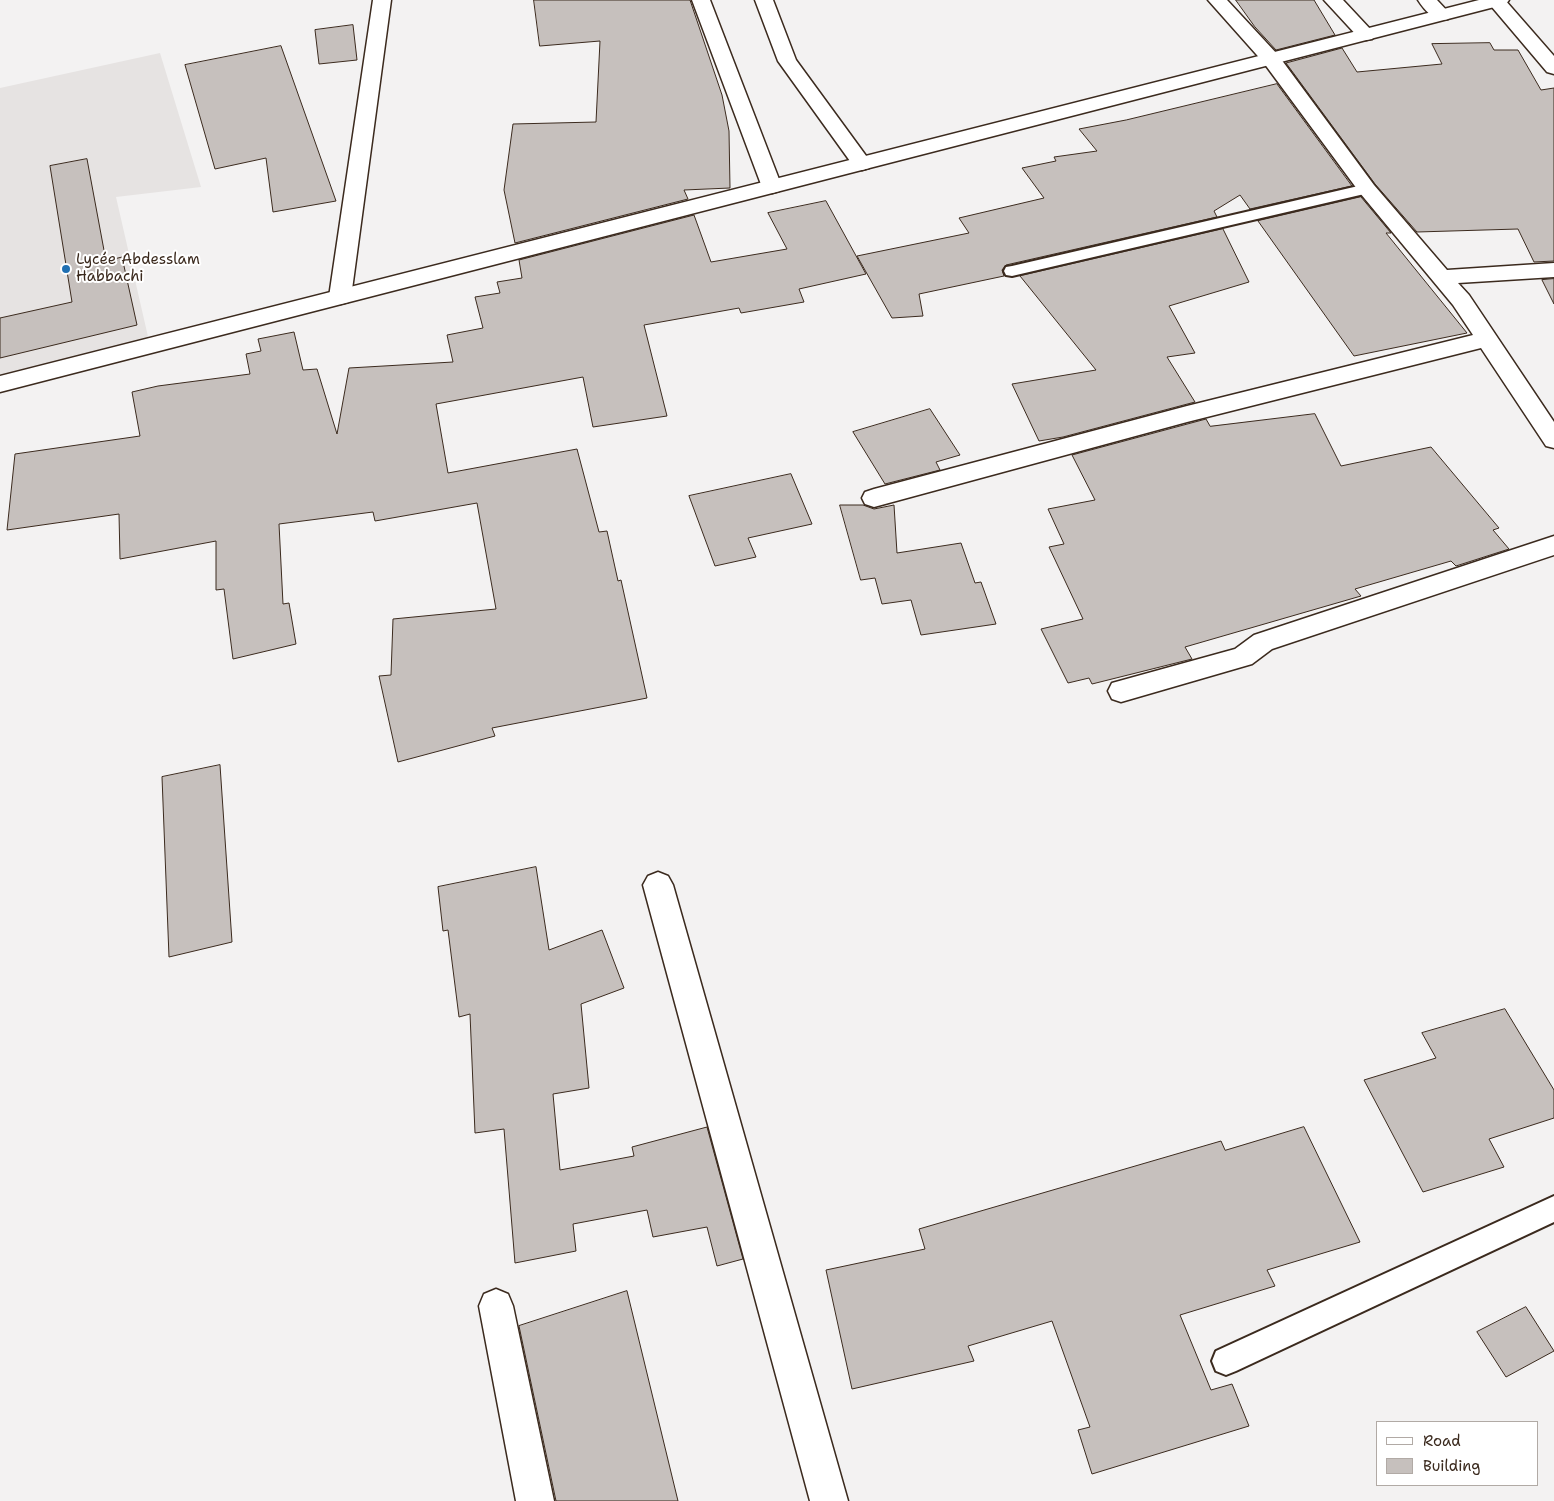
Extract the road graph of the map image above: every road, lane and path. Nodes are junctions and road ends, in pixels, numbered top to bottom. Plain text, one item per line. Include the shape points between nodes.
1 (382, 0) edge
2 (701, 0) edge
3 (764, 0) edge
4 (1216, 0) edge
5 (1333, 0) edge
6 (1428, 0) edge
7 (1497, 0) edge
8 (1442, 15) junction
9 (1366, 35) junction
10 (1271, 59) junction
11 (1554, 68) edge
12 (862, 164) junction
13 (772, 187) junction
14 (1367, 189) junction
15 (1554, 270) edge
16 (1012, 271) dead end
17 (1441, 277) junction
18 (340, 297) junction
19 (1486, 339) junction
20 (0, 384) edge
21 (1554, 440) edge
22 (874, 498) dead end
23 (1554, 545) edge
24 (1121, 691) dead end
25 (658, 885) dead end
26 (1554, 1209) edge
27 (496, 1306) dead end
28 (1226, 1361) dead end
29 (535, 1501) edge
30 (829, 1501) edge

1 - 18 street
2 - 13 street
3 - 12 street via 787,61
4 - 10 street
5 - 9 street
6 - 8 street
7 - 8 street
7 - 11 street
8 - 9 street
9 - 10 street
10 - 12 street
10 - 14 street
12 - 13 street
13 - 18 street
14 - 16 lane
14 - 17 street
15 - 17 street
17 - 19 street via 1461,300
18 - 20 street
19 - 21 street
19 - 22 street via 1197,411
23 - 24 street via 1263,642 1242,656
25 - 30 street
26 - 28 lane
27 - 29 street

